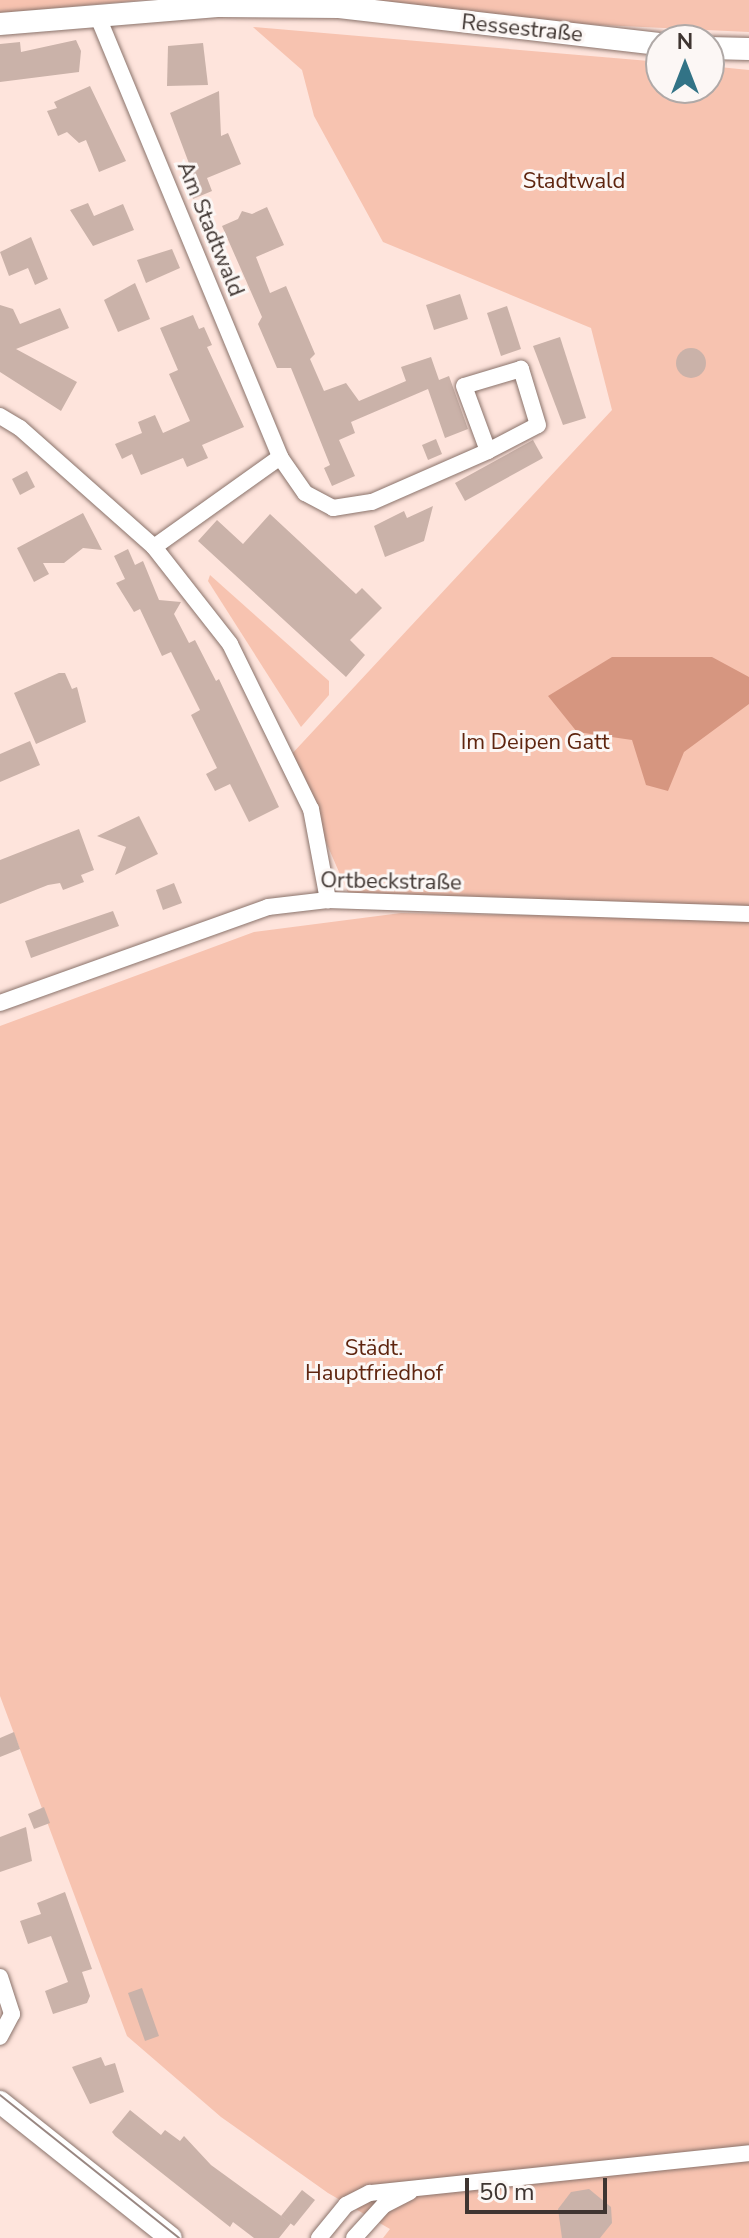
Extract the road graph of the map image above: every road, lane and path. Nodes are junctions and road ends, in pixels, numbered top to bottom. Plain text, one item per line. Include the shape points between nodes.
1 (98, 17) junction
2 (0, 24) edge
3 (645, 42) edge
4 (725, 48) edge
5 (749, 49) edge
6 (0, 416) edge
7 (488, 451) junction
8 (280, 457) junction
9 (154, 547) junction
10 (328, 900) junction
11 (749, 914) edge
12 (0, 1003) edge
13 (0, 1977) edge
14 (0, 2037) edge
15 (0, 2102) edge
16 (749, 2153) edge
17 (435, 2185) junction
18 (171, 2238) edge
19 (319, 2238) edge
20 (354, 2238) edge

1 - 2 main road, Ressestraße
1 - 3 main road, Ressestraße via 255,4 339,7
1 - 8 street, Am Stadtwald
4 - 5 main road
6 - 9 street
7 - 7 street, Am Stadtwald via 538,425 521,369 464,386
7 - 8 street, Am Stadtwald via 372,502 333,508 305,493
8 - 9 street
9 - 10 street via 251,679 311,809
10 - 11 street, Ortbeckstraße
10 - 12 street, Ortbeckstraße via 268,907
13 - 14 street via 12,2014
15 - 18 main road
16 - 17 street
17 - 19 street via 370,2193 346,2205
17 - 20 street via 396,2196

